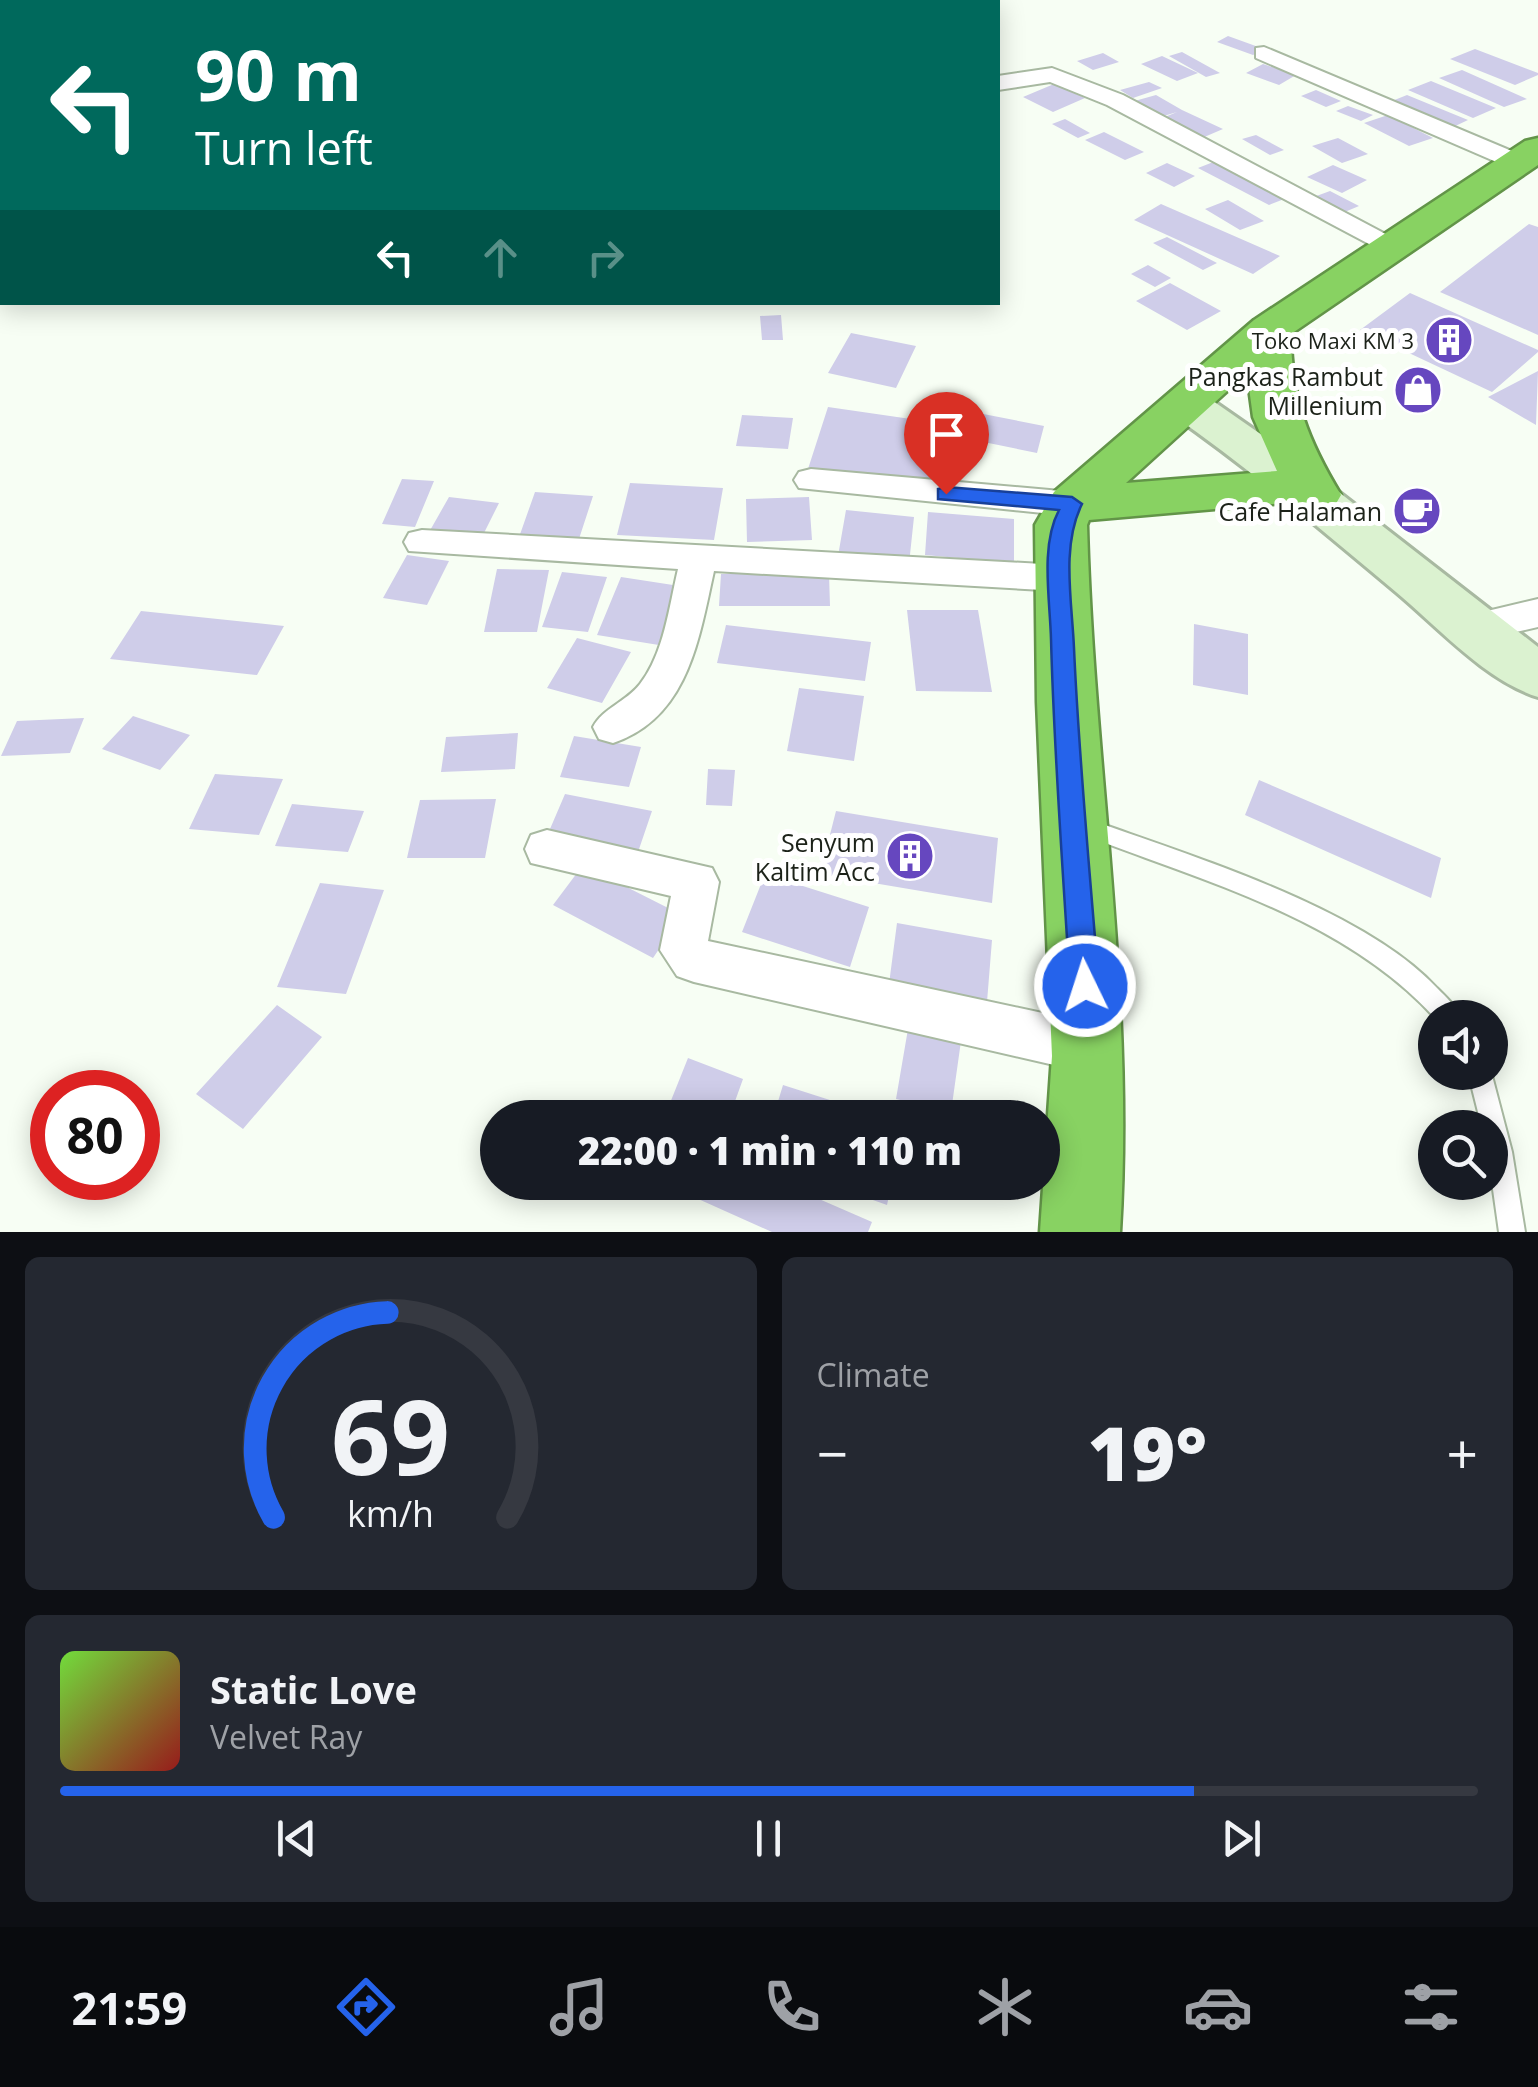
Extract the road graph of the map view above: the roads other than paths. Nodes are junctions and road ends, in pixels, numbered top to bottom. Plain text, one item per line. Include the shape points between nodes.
1 (1264, 53) dead end
2 (1000, 83) edge
3 (1528, 156) edge
4 (1396, 247) junction
5 (1270, 328) junction
6 (1186, 404) junction
7 (811, 480) dead end
8 (1310, 490) junction
9 (1072, 504) junction
10 (422, 542) dead end
11 (698, 560) junction
12 (1060, 578) junction
13 (1538, 612) edge
14 (1471, 628) junction
15 (1538, 676) edge
16 (613, 727) dead end
17 (1073, 822) junction
18 (546, 849) dead end
19 (1435, 1000) edge
20 (1089, 1048) junction
21 (1484, 1090) edge
22 (1080, 1232) edge
23 (1512, 1232) edge

1 - 3 street
2 - 4 street via 1052,76 1116,100
3 - 4 highway
4 - 5 highway
5 - 6 highway
5 - 8 highway via 1272,413
6 - 8 main road
6 - 9 highway
7 - 9 street
8 - 9 highway
8 - 14 main road
9 - 12 highway via 1061,526
10 - 11 street
11 - 12 street
11 - 16 street via 665,685 651,704
12 - 17 highway
13 - 14 street
14 - 15 main road
17 - 19 lane via 1354,938
17 - 20 highway
18 - 20 street via 696,882 682,950 694,960
20 - 22 highway
21 - 23 lane

